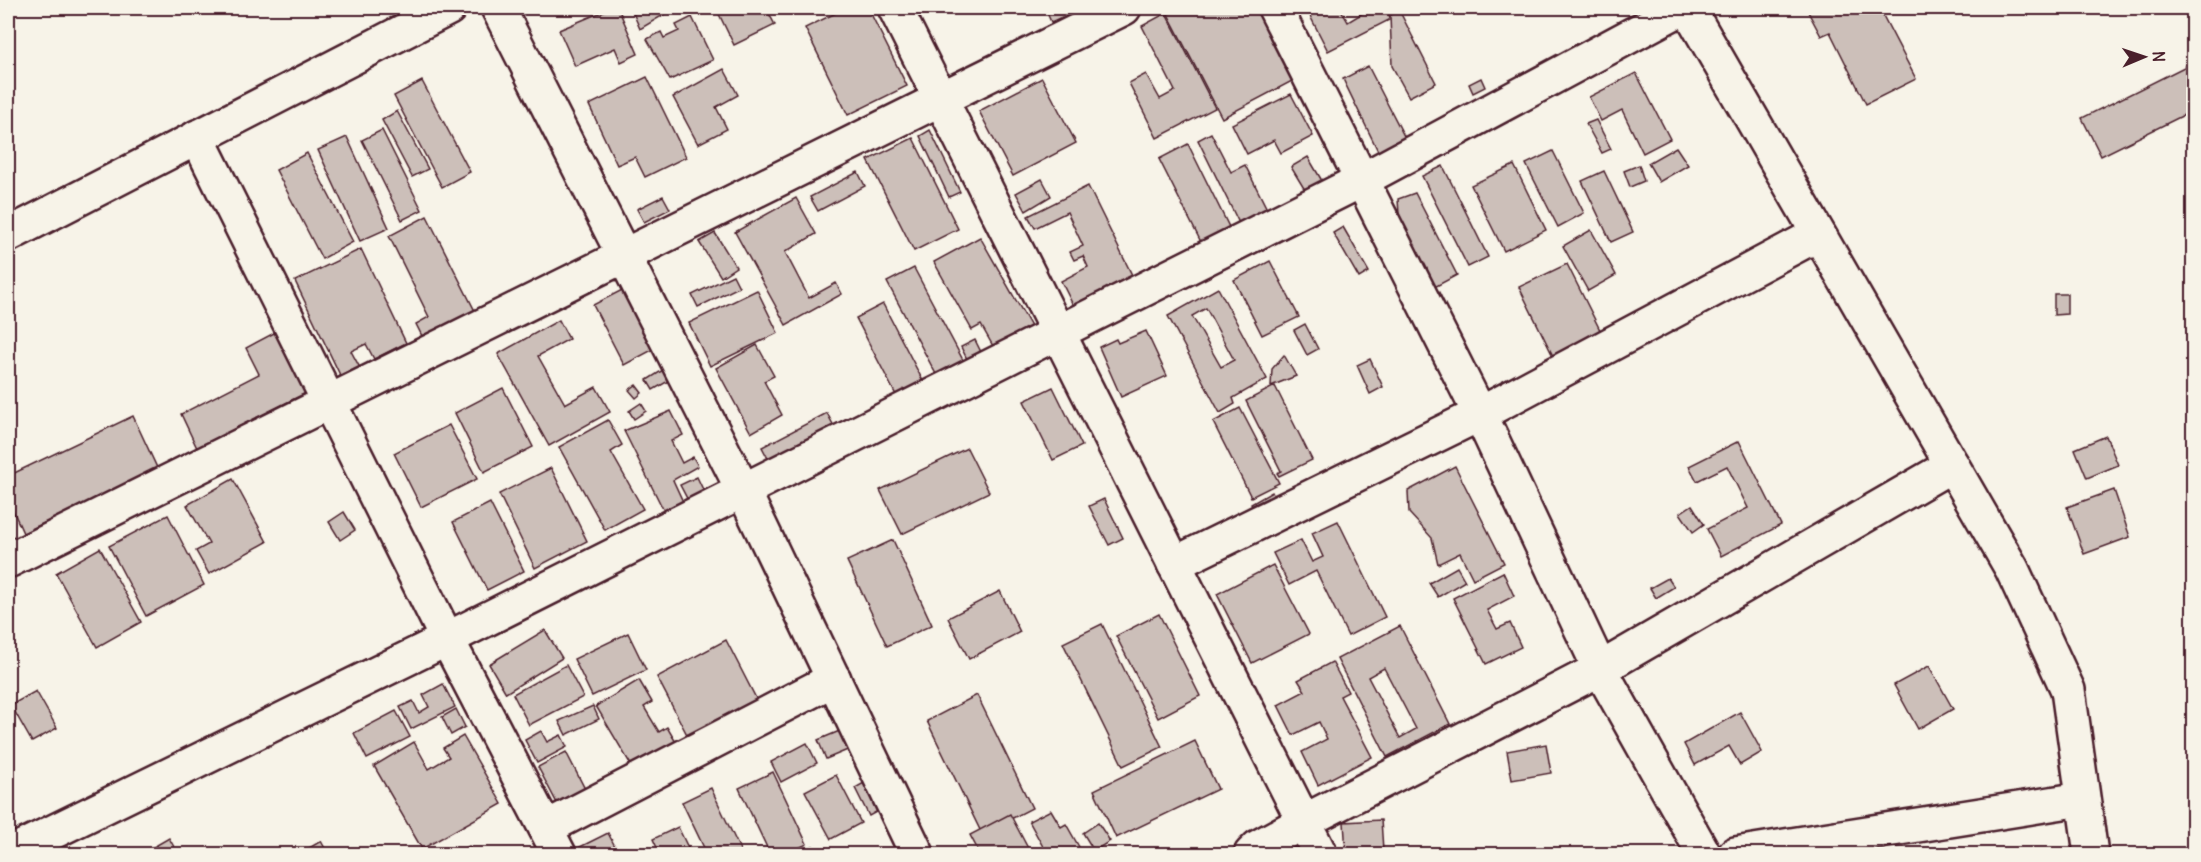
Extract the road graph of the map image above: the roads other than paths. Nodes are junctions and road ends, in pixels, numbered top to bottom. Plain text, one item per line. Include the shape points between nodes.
1 (449, 8) edge
2 (498, 8) edge
3 (895, 8) edge
4 (1124, 8) edge
5 (1275, 8) edge
6 (1682, 8) edge
7 (1688, 8) edge
8 (941, 99) junction
9 (197, 137) junction
10 (1362, 180) junction
11 (1818, 234) junction
12 (8, 235) edge
13 (626, 255) junction
14 (1058, 332) junction
15 (329, 402) junction
16 (1480, 414) junction
17 (1952, 465) junction
18 (743, 490) junction
19 (8, 554) edge
20 (1174, 564) junction
21 (447, 639) junction
22 (1600, 669) junction
23 (834, 679) junction
24 (2082, 799) junction
25 (1305, 821) junction
26 (552, 841) edge
27 (8, 855) edge
28 (917, 855) edge
29 (1251, 855) edge
30 (1320, 855) edge
31 (1704, 855) edge
32 (1735, 855) edge
33 (2091, 855) edge

1 - 9 street
2 - 13 street
3 - 8 street
4 - 8 street
5 - 10 street
6 - 10 street
7 - 11 street
8 - 13 street
8 - 14 street
9 - 12 street
9 - 15 street
10 - 14 street
10 - 16 street
11 - 16 street
11 - 17 street
13 - 15 street
13 - 18 street
14 - 18 street
14 - 20 street
15 - 19 street via 10,560
15 - 21 street
16 - 20 street
16 - 22 street
17 - 22 street
17 - 24 street via 2012,569 2068,690
18 - 21 street
18 - 23 street
20 - 25 street
21 - 26 street
21 - 27 street
22 - 25 street
22 - 31 street
23 - 26 street
23 - 28 street
24 - 32 street
24 - 33 street
25 - 29 street via 1258,847
25 - 30 street

